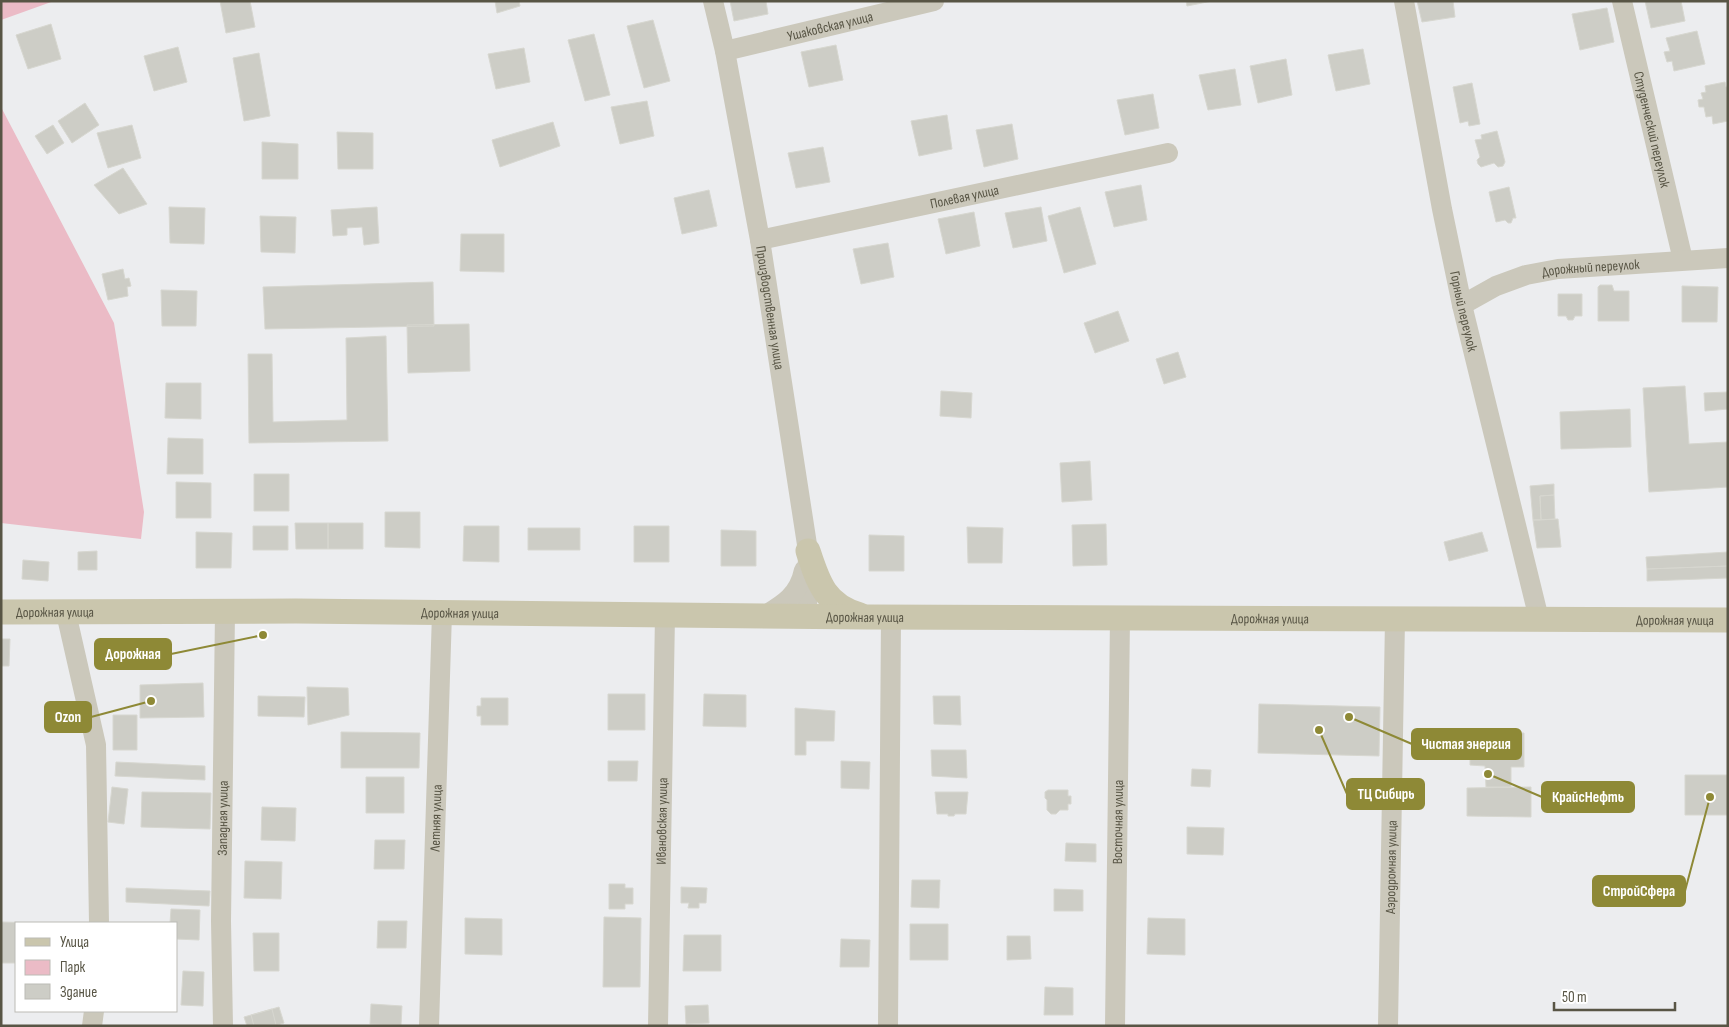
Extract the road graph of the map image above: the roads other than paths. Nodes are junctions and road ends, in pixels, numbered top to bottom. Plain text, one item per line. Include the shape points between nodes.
1 (713, 1) edge
2 (934, 1) edge
3 (1404, 1) edge
4 (1622, 1) edge
5 (725, 51) junction
6 (1168, 153) dead end
7 (760, 240) junction
8 (1728, 258) edge
9 (1683, 260) junction
10 (1462, 305) junction
11 (808, 551) junction
12 (1, 612) edge
13 (225, 612) junction
14 (442, 612) junction
15 (66, 613) junction
16 (665, 615) junction
17 (764, 616) junction
18 (807, 617) junction
19 (879, 617) junction
20 (1120, 618) junction
21 (1396, 619) junction
22 (1539, 619) junction
23 (1728, 620) edge
24 (99, 922) edge
25 (94, 1012) edge
26 (92, 1026) edge
27 (223, 1026) edge
28 (429, 1026) edge
29 (658, 1026) edge
30 (888, 1026) edge
31 (1115, 1026) edge
32 (1388, 1026) edge

1 - 5 street, Производственная улица
2 - 5 street, Ушаковская улица
3 - 10 street, Горный переулок
4 - 9 street, Студенческий переулок
5 - 7 street, Производственная улица
6 - 7 street, Полевая улица
7 - 11 street, Производственная улица
8 - 9 street, Дорожный переулок
9 - 10 street, Дорожный переулок via 1558,268 1496,286
10 - 22 street, Горный переулок
11 - 17 street via 803,577 796,591 787,602
11 - 18 street, Производственная улица
11 - 19 main road via 821,587 832,601 848,612
12 - 15 main road, Дорожная улица
13 - 14 main road, Дорожная улица
13 - 15 main road, Дорожная улица
13 - 27 street, Западная улица via 221,921
14 - 16 main road, Дорожная улица
14 - 28 street, Летняя улица
15 - 24 street via 96,745
16 - 17 main road, Дорожная улица
16 - 29 street, Ивановская улица
17 - 18 main road, Дорожная улица
18 - 19 main road, Дорожная улица
19 - 20 main road, Дорожная улица
19 - 30 street
20 - 21 main road, Дорожная улица
20 - 31 street, Восточная улица
21 - 22 main road, Дорожная улица
21 - 32 street, Аэродромная улица
22 - 23 main road, Дорожная улица
25 - 26 street

